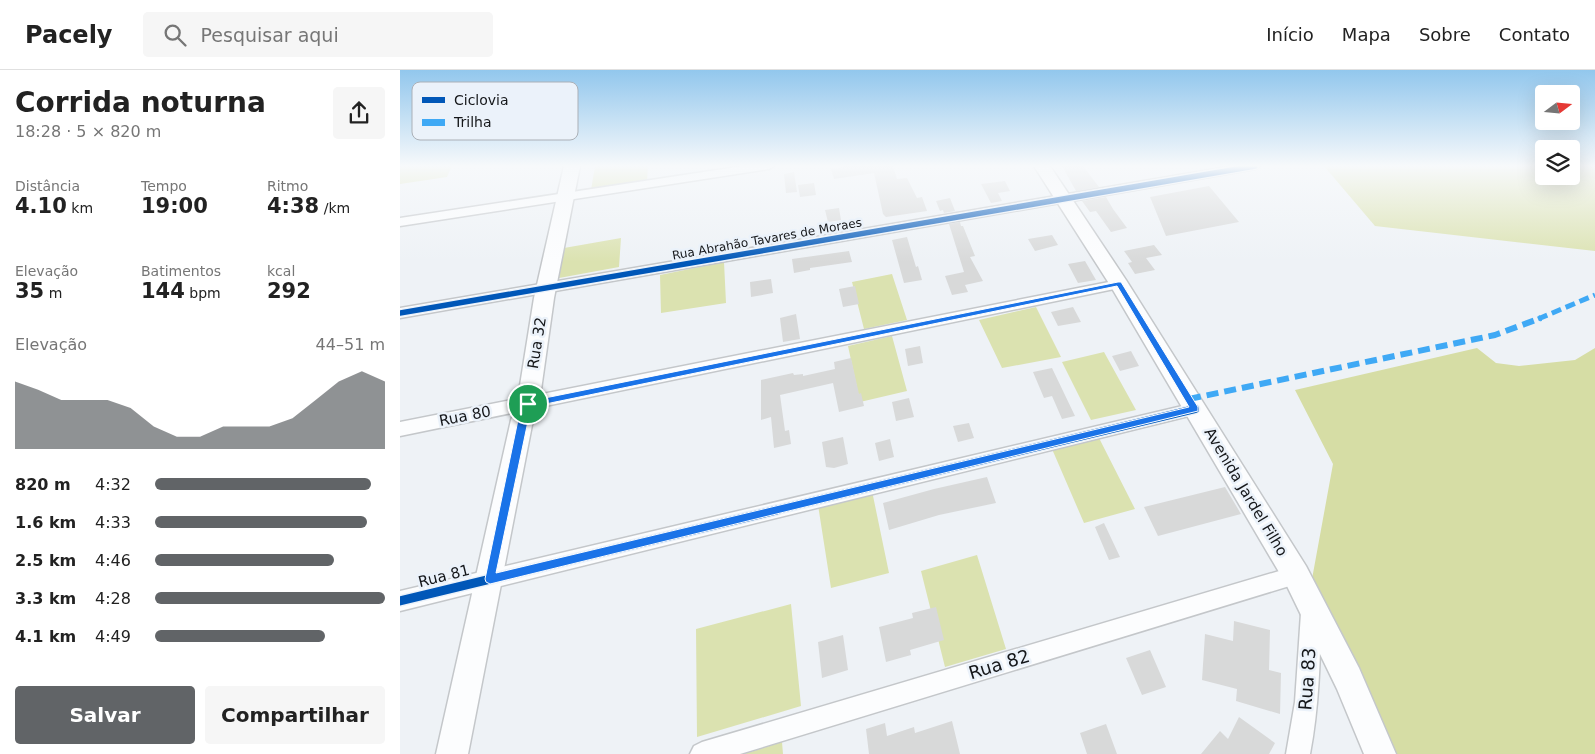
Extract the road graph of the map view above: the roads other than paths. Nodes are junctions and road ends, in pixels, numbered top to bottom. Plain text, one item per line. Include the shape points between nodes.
1 (554, 198) edge
2 (566, 198) edge
3 (1071, 198) edge
4 (1065, 199) junction
5 (400, 222) edge
6 (1118, 284) junction
7 (548, 287) junction
8 (400, 313) edge
9 (528, 404) junction
10 (1195, 409) junction
11 (400, 429) edge
12 (1296, 575) junction
13 (490, 579) junction
14 (400, 600) edge
15 (1312, 603) junction
16 (452, 754) edge
17 (702, 754) edge
18 (1298, 754) edge
19 (1380, 754) edge

1 - 5 street
2 - 7 main road, Rua 32
3 - 4 street, Rua Abrahão Tavares de Moraes
4 - 6 main road, Avenida Jardel Filho
4 - 7 street, Rua Abrahão Tavares de Moraes
6 - 9 street, Rua 80
6 - 10 main road, Avenida Jardel Filho
7 - 8 street, Rua Abrahão Tavares de Moraes
7 - 9 main road, Rua 32
9 - 11 street, Rua 80
9 - 13 main road, Rua 32
10 - 12 main road, Avenida Jardel Filho
10 - 13 street, Rua 81
12 - 15 main road, Avenida Jardel Filho
12 - 17 street, Rua 82
13 - 14 street, Rua 81
13 - 16 main road, Rua 32
15 - 18 street, Rua 83 via 1306,705
15 - 19 main road, Avenida Jardel Filho

